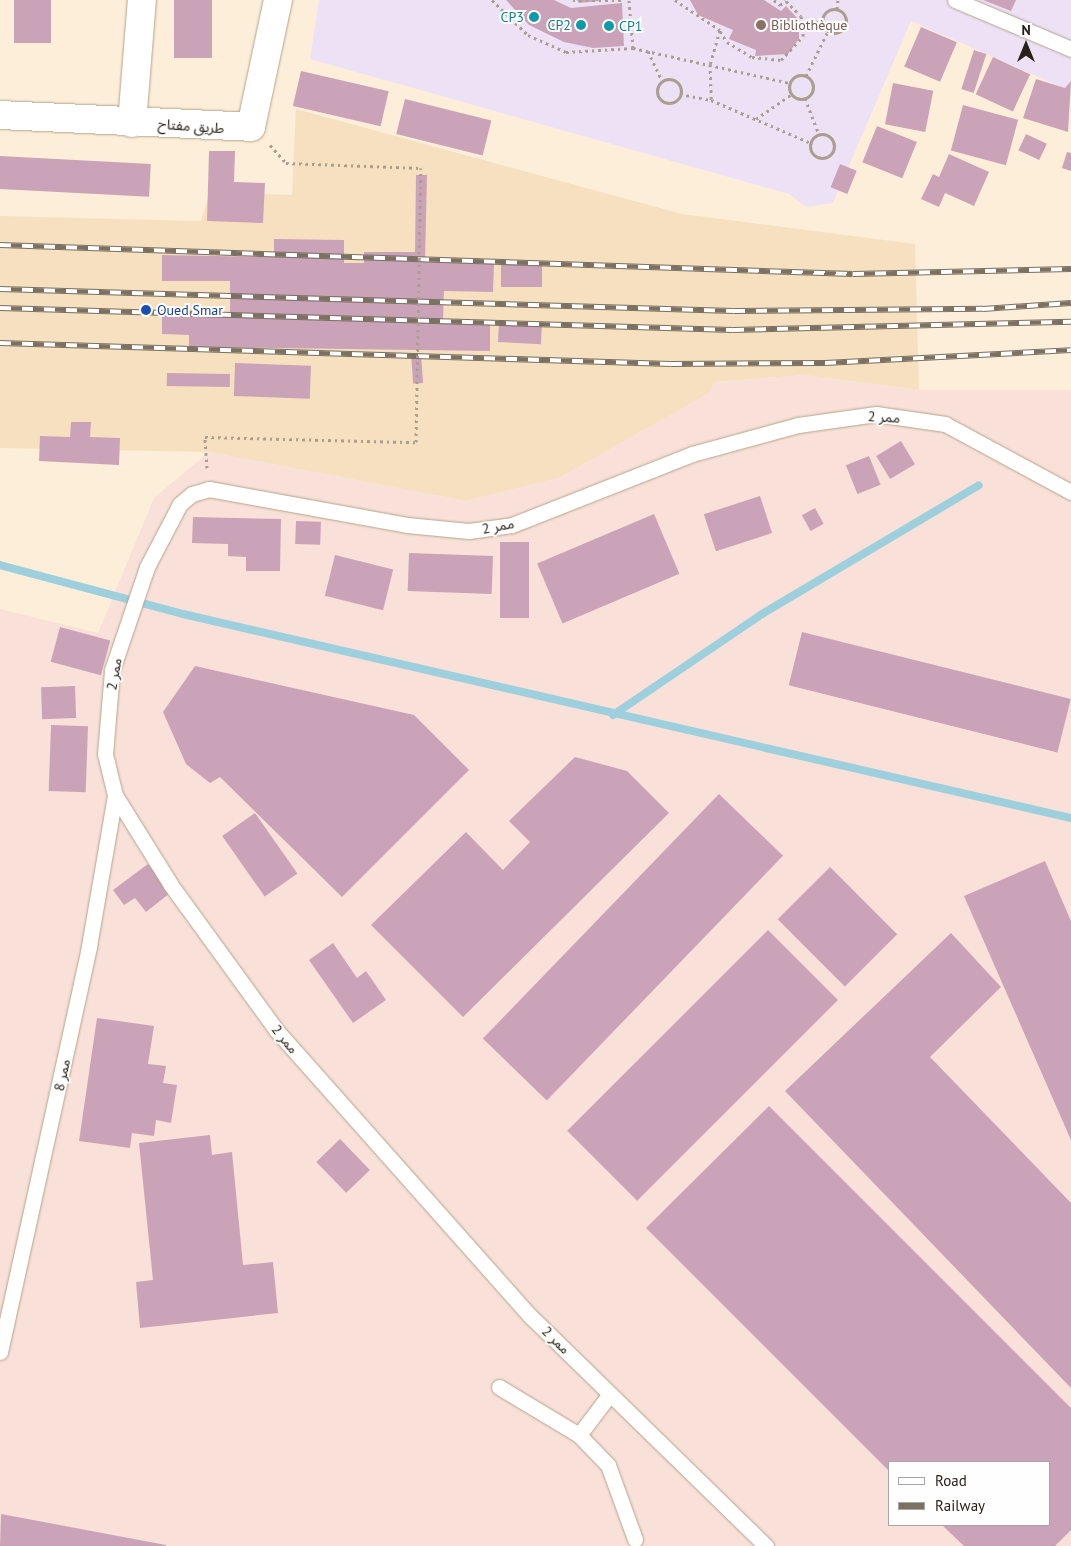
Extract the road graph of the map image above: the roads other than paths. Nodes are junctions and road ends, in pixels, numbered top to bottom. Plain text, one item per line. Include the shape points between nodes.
1 (142, 0) edge
2 (278, 0) edge
3 (955, 0) edge
4 (1071, 49) edge
5 (0, 116) edge
6 (132, 122) junction
7 (1071, 492) edge
8 (115, 795) junction
9 (0, 1352) edge
10 (499, 1387) dead end
11 (610, 1394) junction
12 (580, 1435) junction
13 (635, 1539) dead end
14 (766, 1546) edge

1 - 6 street
2 - 6 street, طريق مفتاح via 256,121 251,127
3 - 4 lane
5 - 6 street, طريق مفتاح
7 - 8 lane, ممر 2 via 945,424 876,414 798,424 692,454 512,526 469,531 407,525 209,489 192,494 180,504 147,567 112,670 106,754
8 - 9 lane, ممر 8 via 89,946
8 - 11 lane, ممر 2 via 171,884 277,1031 530,1316
10 - 12 lane
11 - 12 lane
11 - 14 lane, ممر 2
12 - 13 lane via 608,1465

